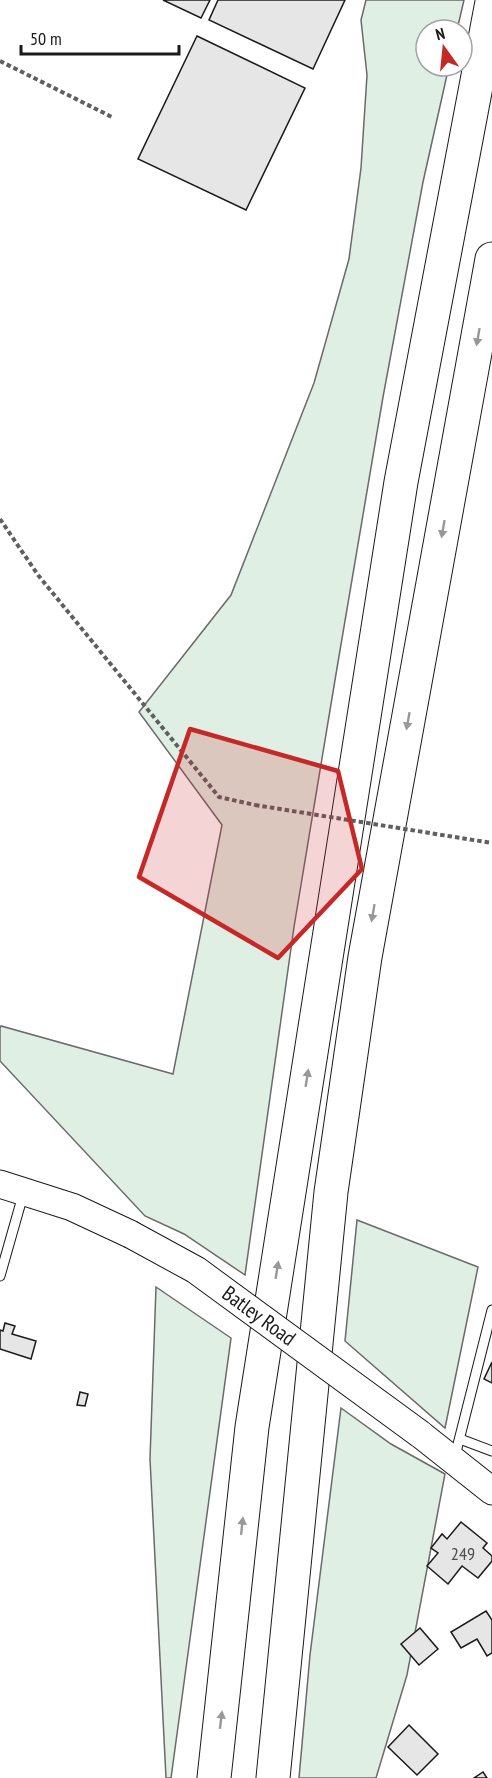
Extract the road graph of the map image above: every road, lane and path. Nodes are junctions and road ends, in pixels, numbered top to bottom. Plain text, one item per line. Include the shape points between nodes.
1 (492, 2) edge
2 (0, 61) edge
3 (112, 117) dead end
4 (492, 259) edge
5 (0, 519) edge
6 (492, 843) edge
7 (12, 1187) edge
8 (0, 1276) edge
9 (492, 1310) edge
10 (457, 1450) junction
11 (492, 1451) edge
12 (492, 1491) edge
13 (214, 1778) edge
14 (273, 1778) edge

13 -> 1 highway via 252,1426 401,482
2 - 3 path
4 -> 14 highway via 365,957 331,1192
5 - 6 path, bridge via 38,575 219,797
7 - 8 lane
7 - 10 street, Batley Road, bridge via 72,1207 196,1270 420,1434
9 - 10 lane
10 - 11 lane
10 - 12 street, Batley Road

